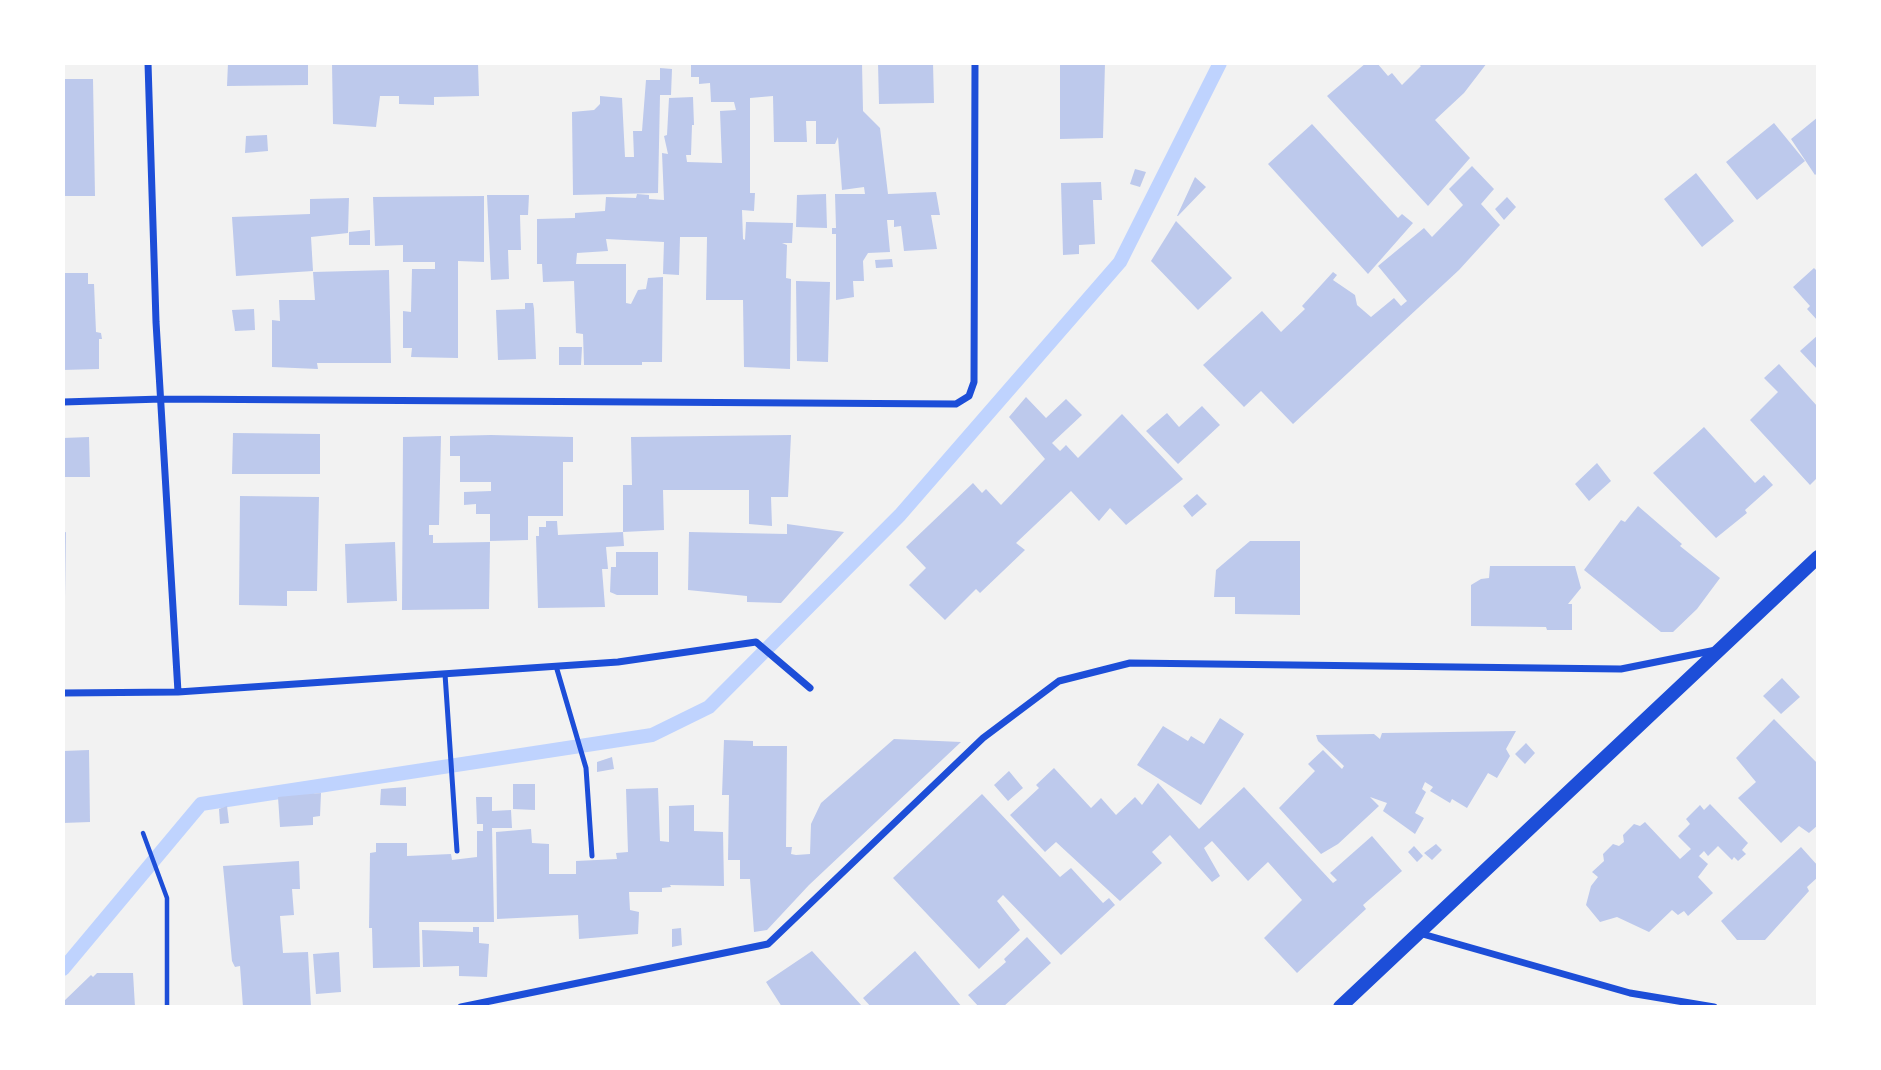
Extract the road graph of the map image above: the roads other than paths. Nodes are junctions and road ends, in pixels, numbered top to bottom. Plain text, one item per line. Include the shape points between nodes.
1 (148, 63) edge
2 (975, 63) edge
3 (162, 398) junction
4 (63, 402) edge
5 (1818, 557) edge
6 (1717, 650) junction
7 (556, 666) junction
8 (445, 674) junction
9 (810, 688) dead end
10 (178, 692) junction
11 (63, 693) edge
12 (457, 851) dead end
13 (592, 856) dead end
14 (1418, 933) junction
15 (461, 1007) edge
16 (1340, 1007) edge
17 (1714, 1007) edge

1 - 3 street
2 - 3 street via 974,382 969,396 956,404
3 - 4 street
3 - 10 street
5 - 6 main road
6 - 14 main road
6 - 15 street via 1621,669 1130,663 1059,681 983,738 768,944
7 - 8 street
7 - 9 street via 756,642
7 - 13 lane via 586,768
8 - 10 street
8 - 12 lane
10 - 11 street
14 - 16 main road
14 - 17 street via 1630,993

